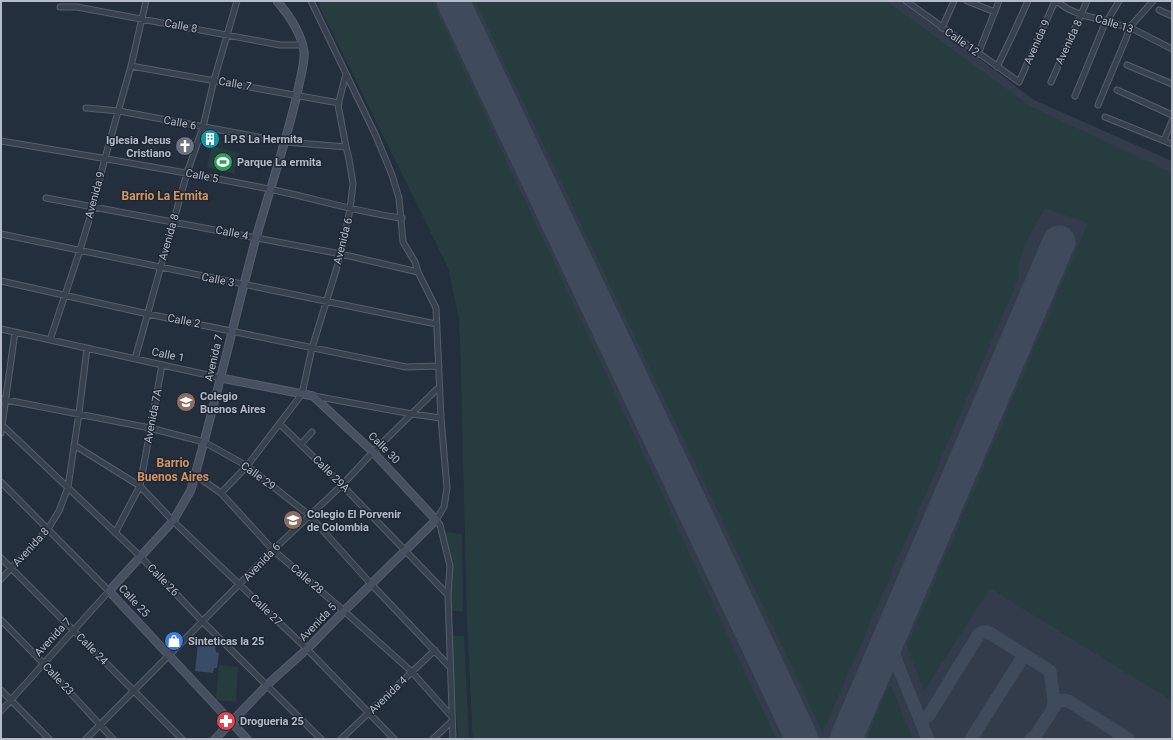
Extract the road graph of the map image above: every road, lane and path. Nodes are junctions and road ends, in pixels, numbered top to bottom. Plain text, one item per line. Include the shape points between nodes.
1 (146, 1) edge
2 (237, 1) edge
3 (277, 1) edge
4 (311, 1) edge
5 (906, 1) edge
6 (954, 1) edge
7 (967, 1) edge
8 (999, 1) edge
9 (1028, 1) edge
10 (1055, 1) edge
11 (1087, 1) edge
12 (1119, 1) edge
13 (1153, 1) edge
14 (60, 7) dead end
15 (1159, 10) dead end
16 (995, 12) junction
17 (1082, 15) junction
18 (1172, 16) edge
19 (142, 18) junction
20 (1107, 21) junction
21 (942, 28) junction
22 (1129, 28) junction
23 (227, 35) junction
24 (302, 45) junction
25 (1172, 49) edge
26 (978, 54) junction
27 (1128, 65) dead end
28 (131, 66) junction
29 (997, 67) junction
30 (346, 74) junction
31 (214, 80) junction
32 (1019, 82) joint
33 (1050, 82) dead end
34 (1172, 84) edge
35 (1116, 90) dead end
36 (296, 95) junction
37 (1075, 96) dead end
38 (339, 102) junction
39 (1098, 105) dead end
40 (86, 108) dead end
41 (119, 111) junction
42 (1172, 115) edge
43 (1105, 117) dead end
44 (1172, 121) edge
45 (203, 127) junction
46 (1164, 140) junction
47 (1, 142) edge
48 (285, 142) junction
49 (1172, 144) edge
50 (346, 147) junction
51 (105, 158) junction
52 (187, 173) junction
53 (271, 189) junction
54 (46, 198) dead end
55 (93, 207) junction
56 (350, 209) junction
57 (402, 218) junction
58 (174, 222) junction
59 (1, 234) edge
60 (256, 238) junction
61 (80, 250) junction
62 (340, 254) junction
63 (161, 268) junction
64 (418, 272) junction
65 (1, 281) edge
66 (244, 285) junction
67 (64, 295) junction
68 (326, 302) junction
69 (148, 314) junction
70 (436, 324) junction
71 (1, 329) edge
72 (232, 331) junction
73 (15, 332) junction
74 (50, 340) junction
75 (87, 348) junction
76 (312, 348) junction
77 (135, 359) junction
78 (162, 365) junction
79 (440, 366) junction
80 (222, 378) junction
81 (440, 387) junction
82 (302, 394) junction
83 (312, 396) junction
84 (330, 399) junction
85 (3, 400) edge
86 (325, 408) junction
87 (79, 413) junction
88 (412, 414) junction
89 (441, 418) junction
90 (280, 424) junction
91 (2, 425) junction
92 (150, 428) junction
93 (312, 432) dead end
94 (1, 433) edge
95 (204, 442) junction
96 (300, 444) junction
97 (74, 446) junction
98 (373, 452) junction
99 (247, 466) junction
100 (196, 475) junction
101 (1, 482) edge
102 (342, 484) junction
103 (140, 486) junction
104 (68, 488) junction
105 (221, 493) junction
106 (309, 515) junction
107 (436, 520) junction
108 (173, 521) junction
109 (48, 529) junction
110 (115, 533) junction
111 (273, 550) junction
112 (405, 552) junction
113 (141, 557) junction
114 (1, 558) edge
115 (12, 569) junction
116 (1, 579) edge
117 (371, 584) junction
118 (240, 585) junction
119 (109, 591) junction
120 (448, 595) junction
121 (344, 611) junction
122 (1, 620) edge
123 (203, 622) junction
124 (73, 630) junction
125 (307, 650) junction
126 (435, 650) junction
127 (169, 656) junction
128 (43, 663) junction
129 (450, 667) junction
130 (412, 672) junction
131 (267, 685) junction
132 (1, 690) edge
133 (134, 691) junction
134 (10, 700) junction
135 (1, 711) edge
136 (369, 713) junction
137 (452, 719) junction
138 (231, 723) junction
139 (100, 725) junction
140 (49, 739) edge
141 (86, 739) edge
142 (114, 739) edge
143 (182, 739) edge
144 (215, 739) edge
145 (247, 739) edge
146 (321, 739) edge
147 (341, 739) edge
148 (394, 739) edge
149 (433, 739) edge
150 (453, 739) edge

1 - 19 street, Avenida 9
2 - 23 street, Avenida 8
3 - 24 street, Avenida 7 via 296,29
4 - 30 street
5 - 21 street, Calle 12
6 - 21 street
7 - 16 street
8 - 16 street
9 - 29 street
10 - 17 street, Calle 13
10 - 32 street, Avenida 9
11 - 17 street, Avenida 8
12 - 20 street
13 - 22 street
14 - 19 street, Calle 8 via 77,7
15 - 18 street
16 - 26 street
17 - 20 street, Calle 13
17 - 33 street, Avenida 8
19 - 23 street, Calle 8
19 - 28 street, Avenida 9
20 - 22 street, Calle 13
20 - 37 street
21 - 26 street, Calle 12
22 - 25 street, Calle 13
22 - 39 street
23 - 24 street, Calle 8 via 280,45
23 - 31 street, Avenida 8
24 - 36 street, Avenida 7 via 304,61
26 - 29 street, Calle 12
27 - 34 street
28 - 31 street, Calle 7
28 - 41 street, Avenida 9
29 - 32 street, Calle 12
30 - 38 street
30 - 57 street via 392,175
31 - 36 street, Calle 7
31 - 45 street, Avenida 8
35 - 42 street
36 - 38 street, Calle 7
36 - 48 street, Avenida 7
38 - 50 street, Avenida 6
40 - 41 street, Calle 6
41 - 45 street, Calle 6
41 - 51 street, Avenida 9
43 - 46 street
44 - 46 street
45 - 48 street, Calle 6
45 - 52 street, Avenida 8
46 - 49 street
47 - 51 street, Calle 5
48 - 50 street, Calle 6
48 - 53 street, Avenida 7
50 - 56 street, Avenida 6 via 353,184
51 - 52 street, Calle 5
51 - 55 street, Avenida 9
52 - 53 street, Calle 5
52 - 58 street, Avenida 8
53 - 56 street, Calle 5
53 - 60 street, Avenida 7
54 - 55 street, Calle 4
55 - 58 street, Calle 4
55 - 61 street, Avenida 9
56 - 57 street, Calle 5
56 - 62 street, Avenida 6
57 - 64 street via 403,242
58 - 60 street, Calle 4
58 - 63 street, Avenida 8
59 - 61 street, Calle 3
60 - 62 street, Calle 4
60 - 66 street, Avenida 7
61 - 63 street, Calle 3
61 - 67 street, Avenida 9
62 - 64 street, Calle 4
62 - 68 street, Avenida 6
63 - 66 street, Calle 3
63 - 69 street, Avenida 8
64 - 70 street via 436,308
65 - 67 street, Calle 2
66 - 68 street, Calle 3
66 - 72 street, Avenida 7
67 - 69 street, Calle 2
67 - 74 street, Avenida 9
68 - 70 street, Calle 3
68 - 76 street, Avenida 6
69 - 72 street, Calle 2
69 - 77 street, Avenida 8
70 - 79 street
71 - 73 street, Calle 1
72 - 76 street, Calle 2
72 - 80 street, Avenida 7
73 - 74 street, Calle 1
73 - 85 street
74 - 75 street, Calle 1
75 - 77 street, Calle 1
75 - 87 street, Avenida 8
76 - 79 street, Calle 2 via 406,367
76 - 82 street, Avenida 6
77 - 78 street, Calle 1
78 - 80 street, Calle 1
78 - 92 street, Avenida 7A
79 - 81 street
80 - 82 street, Calle 1
80 - 95 street, Avenida 7
81 - 88 street, Avenida 6
81 - 89 street
82 - 83 street, Calle 1
82 - 90 street, Avenida 6
83 - 84 street, Calle 1
83 - 86 street, Calle 30
84 - 86 street
84 - 88 street, Calle 1
85 - 87 street, Calle 29
85 - 91 street
86 - 98 street, Calle 30
87 - 92 street, Calle 29
87 - 97 street, Avenida 8
88 - 89 street, Calle 1
88 - 98 street, Avenida 6
89 - 107 street via 447,488 444,507
90 - 96 street, Calle 29A
90 - 99 street, Avenida 6
91 - 94 street
91 - 104 street, Calle 26
92 - 95 street, Calle 29
92 - 103 street, Avenida 7A
93 - 96 street
95 - 99 street, Calle 29
95 - 100 street, Avenida 7
96 - 102 street, Calle 29A
97 - 103 street, Calle 27
97 - 104 street, Avenida 8
98 - 102 street, Avenida 6
98 - 107 street, Calle 30
99 - 105 street, Avenida 6
99 - 106 street, Calle 29
100 - 105 street, Calle 28
100 - 108 street, Avenida 7 via 191,490
101 - 109 street, Calle 25
102 - 106 street, Avenida 6
102 - 112 street, Calle 29A
103 - 108 street, Calle 27
103 - 110 street, Avenida 7A
104 - 109 street, Avenida 8
104 - 110 street, Calle 26
105 - 111 street, Calle 28
106 - 111 street, Avenida 6
106 - 117 street, Calle 29
107 - 112 street, Avenida 5
107 - 120 street via 440,525 450,566
108 - 113 street, Avenida 7
108 - 118 street, Calle 27
109 - 115 street, Avenida 8
109 - 119 street, Calle 25
110 - 113 street, Calle 26
111 - 118 street, Avenida 6
111 - 121 street, Calle 28
112 - 117 street, Avenida 5
112 - 120 street, Calle 29A
113 - 119 street, Avenida 7
113 - 123 street, Calle 26
114 - 115 street, Calle 24
115 - 116 street, Avenida 8
115 - 124 street, Calle 24
117 - 121 street, Avenida 5
117 - 126 street, Calle 29
118 - 123 street, Avenida 6
118 - 125 street, Calle 27
119 - 124 street, Avenida 7
119 - 127 street, Calle 25
120 - 129 street
121 - 125 street, Avenida 5
121 - 130 street, Calle 28
122 - 128 street, Calle 23
123 - 127 street, Avenida 6
123 - 131 street, Calle 26
124 - 128 street, Avenida 7
124 - 133 street, Calle 24
125 - 131 street, Avenida 5
125 - 136 street, Calle 27
126 - 129 street, Calle 29
126 - 130 street, Avenida 4
127 - 133 street, Avenida 6
127 - 138 street, Calle 25
128 - 134 street, Avenida 7
128 - 139 street, Calle 23
129 - 137 street
130 - 136 street, Avenida 4
130 - 137 street, Calle 28
131 - 138 street, Avenida 5
131 - 146 street, Calle 26
132 - 134 street
133 - 139 street, Avenida 6
133 - 143 street, Calle 24
134 - 135 street, Avenida 7
134 - 140 street
136 - 147 street, Avenida 4
136 - 148 street, Calle 27
137 - 149 street
137 - 150 street
138 - 144 street, Avenida 5
138 - 145 street, Calle 25
139 - 141 street, Avenida 6
139 - 142 street, Calle 23

